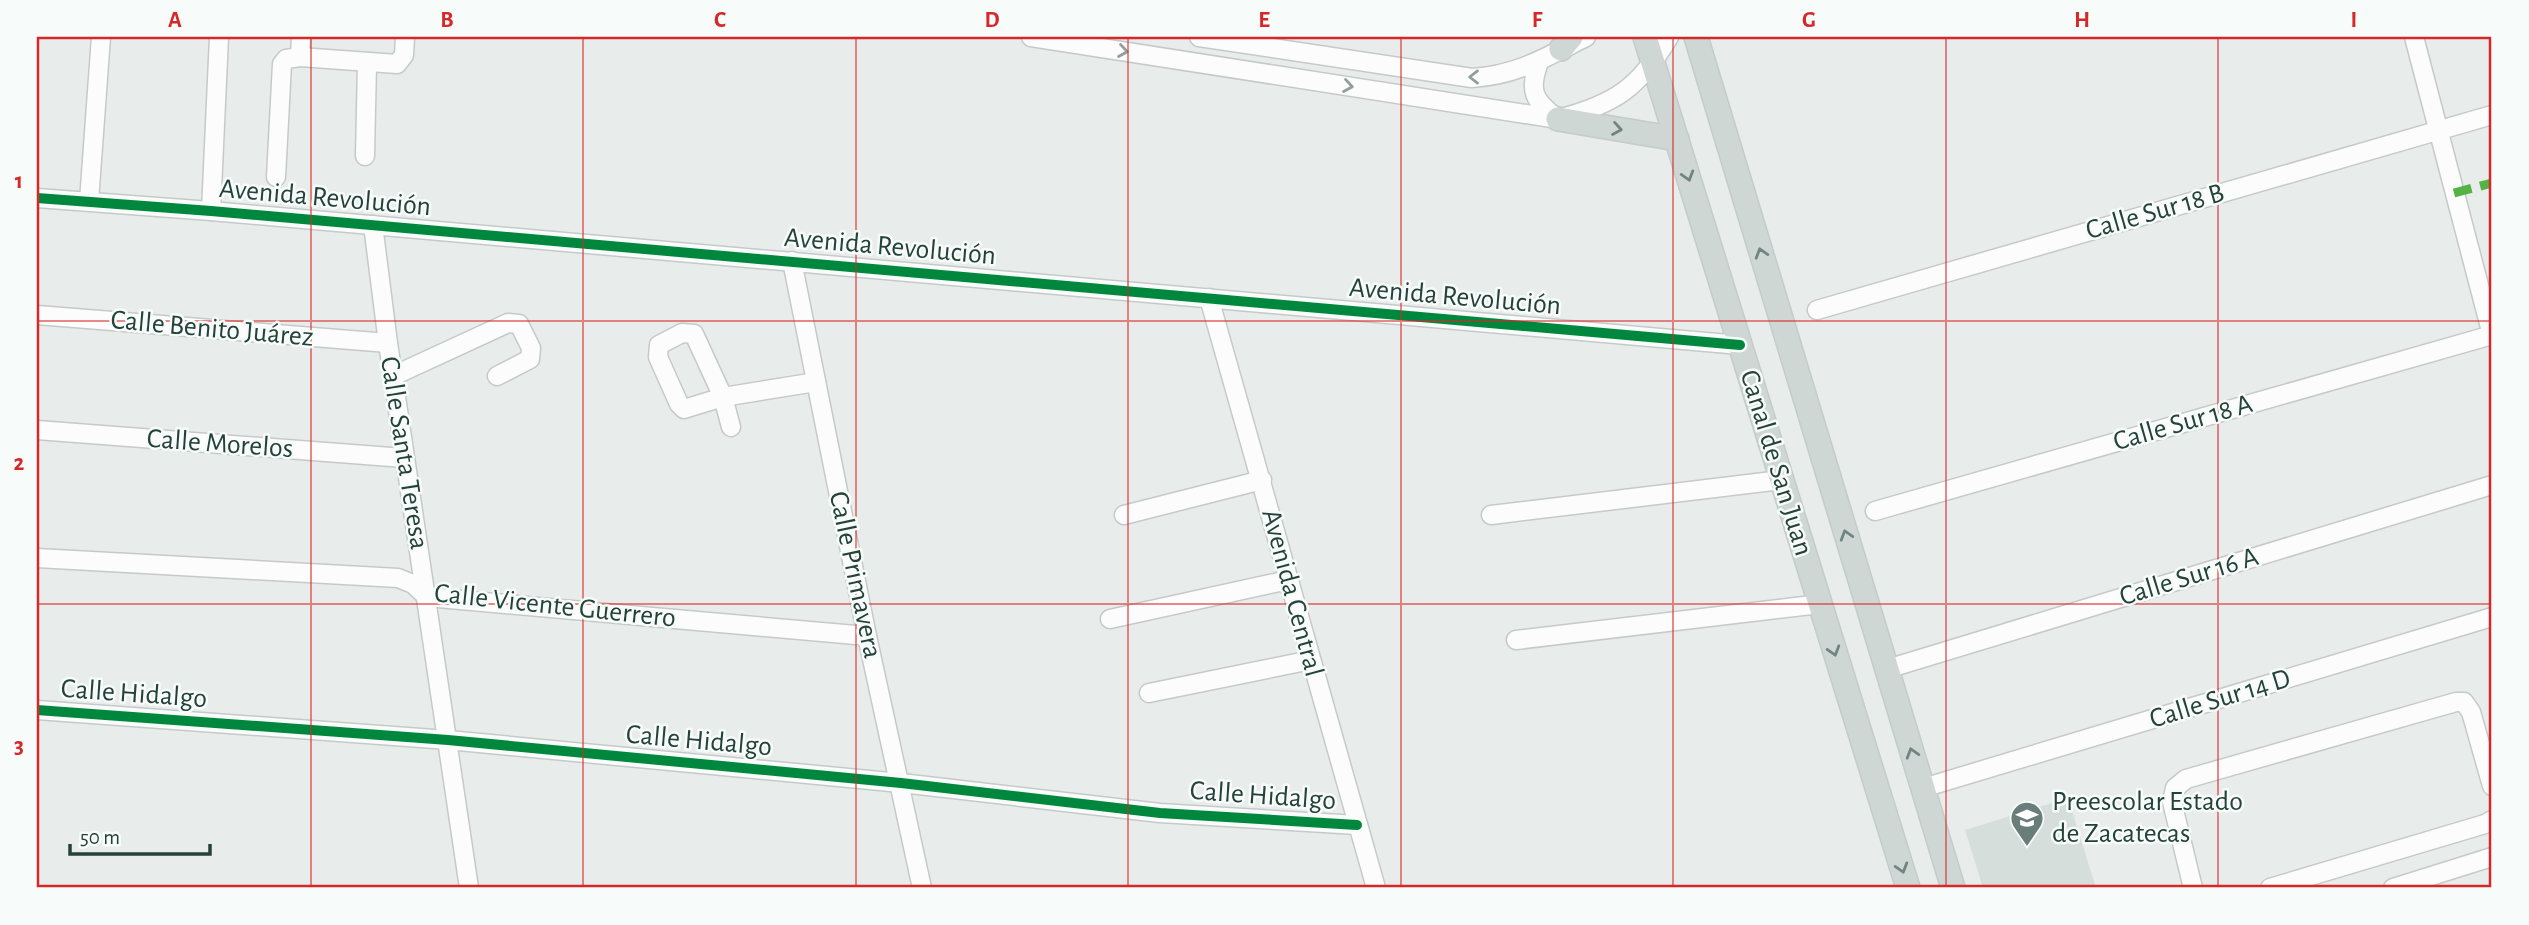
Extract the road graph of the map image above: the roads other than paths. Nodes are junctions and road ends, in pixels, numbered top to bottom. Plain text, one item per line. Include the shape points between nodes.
1 (101, 37) edge
2 (219, 37) edge
3 (302, 37) edge
4 (405, 37) edge
5 (1031, 37) edge
6 (1199, 37) edge
7 (1586, 37) edge
8 (1645, 37) edge
9 (1669, 37) edge
10 (1696, 37) edge
11 (2414, 37) edge
12 (1566, 43) edge
13 (1285, 44) edge
14 (300, 57) junction
15 (1539, 62) junction
16 (367, 63) junction
17 (1653, 64) junction
18 (2492, 115) edge
19 (1558, 119) junction
20 (2437, 130) junction
21 (1676, 139) junction
22 (365, 156) dead end
23 (276, 177) dead end
24 (37, 198) edge
25 (89, 201) junction
26 (211, 211) junction
27 (373, 225) junction
28 (792, 261) junction
29 (1209, 298) junction
30 (1817, 310) dead end
31 (37, 315) edge
32 (2492, 335) edge
33 (388, 344) junction
34 (1740, 345) junction
35 (393, 376) junction
36 (497, 376) dead end
37 (816, 382) junction
38 (732, 427) dead end
39 (37, 430) edge
40 (404, 458) junction
41 (1262, 480) junction
42 (1781, 480) junction
43 (2492, 485) edge
44 (1875, 511) dead end
45 (1491, 514) dead end
46 (1124, 515) dead end
47 (37, 558) edge
48 (1288, 580) junction
49 (427, 597) junction
50 (1820, 604) junction
51 (2492, 617) edge
52 (1110, 619) dead end
53 (867, 636) junction
54 (1516, 640) dead end
55 (1311, 660) junction
56 (1887, 670) junction
57 (1149, 693) dead end
58 (37, 710) edge
59 (448, 740) junction
60 (901, 783) junction
61 (2492, 786) edge
62 (1923, 788) junction
63 (2492, 820) edge
64 (1357, 825) junction
65 (2492, 857) edge
66 (2326, 881) edge
67 (468, 888) edge
68 (922, 888) edge
69 (1376, 888) edge
70 (1908, 888) edge
71 (1953, 888) edge
72 (2193, 888) edge
73 (2270, 888) edge
74 (2393, 888) edge

1 - 25 street
2 - 26 street
3 - 14 street
4 - 16 street via 404,55 397,64
5 -> 19 street
6 - 13 street
7 - 12 street
8 - 17 main road, Canal de San Juan
9 - 17 street
56 -> 10 main road, Canal de San Juan
11 - 20 street
12 - 15 street
15 -> 13 street via 1513,73 1472,78
14 - 16 street
14 - 23 street via 282,64
15 - 19 street via 1533,90 1542,106
16 - 22 street
17 - 19 street via 1615,99
17 - 21 main road, Canal de San Juan
18 - 20 street, Calle Sur 18 B
19 -> 21 main road
20 - 30 street, Calle Sur 18 B
20 - 32 street
21 -> 34 main road, Canal de San Juan
24 - 25 street, Avenida Revolución
25 - 26 street, Avenida Revolución
26 - 27 street, Avenida Revolución
27 - 28 street, Avenida Revolución
27 - 33 street, Calle Santa Teresa
28 - 29 street, Avenida Revolución
28 - 37 street, Calle Primavera
29 - 34 street, Avenida Revolución
29 - 41 street, Avenida Central
31 - 33 street, Calle Benito Juárez
32 - 44 street, Calle Sur 18 A
33 - 35 street, Calle Santa Teresa
34 - 42 main road, Canal de San Juan
35 - 36 street via 508,323 519,324 531,348 530,359
35 - 40 street, Calle Santa Teresa
37 - 38 street via 723,397
37 - 53 street, Calle Primavera
39 - 40 street, Calle Morelos
40 - 49 street, Calle Santa Teresa
41 - 46 street
41 - 48 street, Avenida Central
42 - 45 street
42 - 50 main road, Canal de San Juan
43 - 56 street, Calle Sur 16 A
47 - 49 street, Calle Vicente Guerrero via 398,578
48 - 52 street
48 - 55 street, Avenida Central
49 - 53 street, Calle Vicente Guerrero
49 - 59 street, Calle Santa Teresa
50 - 54 street
50 -> 70 main road, Canal de San Juan
51 - 62 street, Calle Sur 14 D
53 - 60 street, Calle Primavera
55 - 57 street
55 - 64 street, Avenida Central
62 -> 56 main road, Canal de San Juan
58 - 59 street, Calle Hidalgo
59 - 60 street, Calle Hidalgo
59 - 67 street, Calle Santa Teresa
60 - 64 street, Calle Hidalgo via 1160,813
60 - 68 street, Calle Primavera
61 - 72 street via 2464,702 2186,779 2175,788 2172,802
62 - 71 main road, Canal de San Juan
63 - 66 street
64 - 69 street, Avenida Central
65 - 74 street
66 - 73 street

